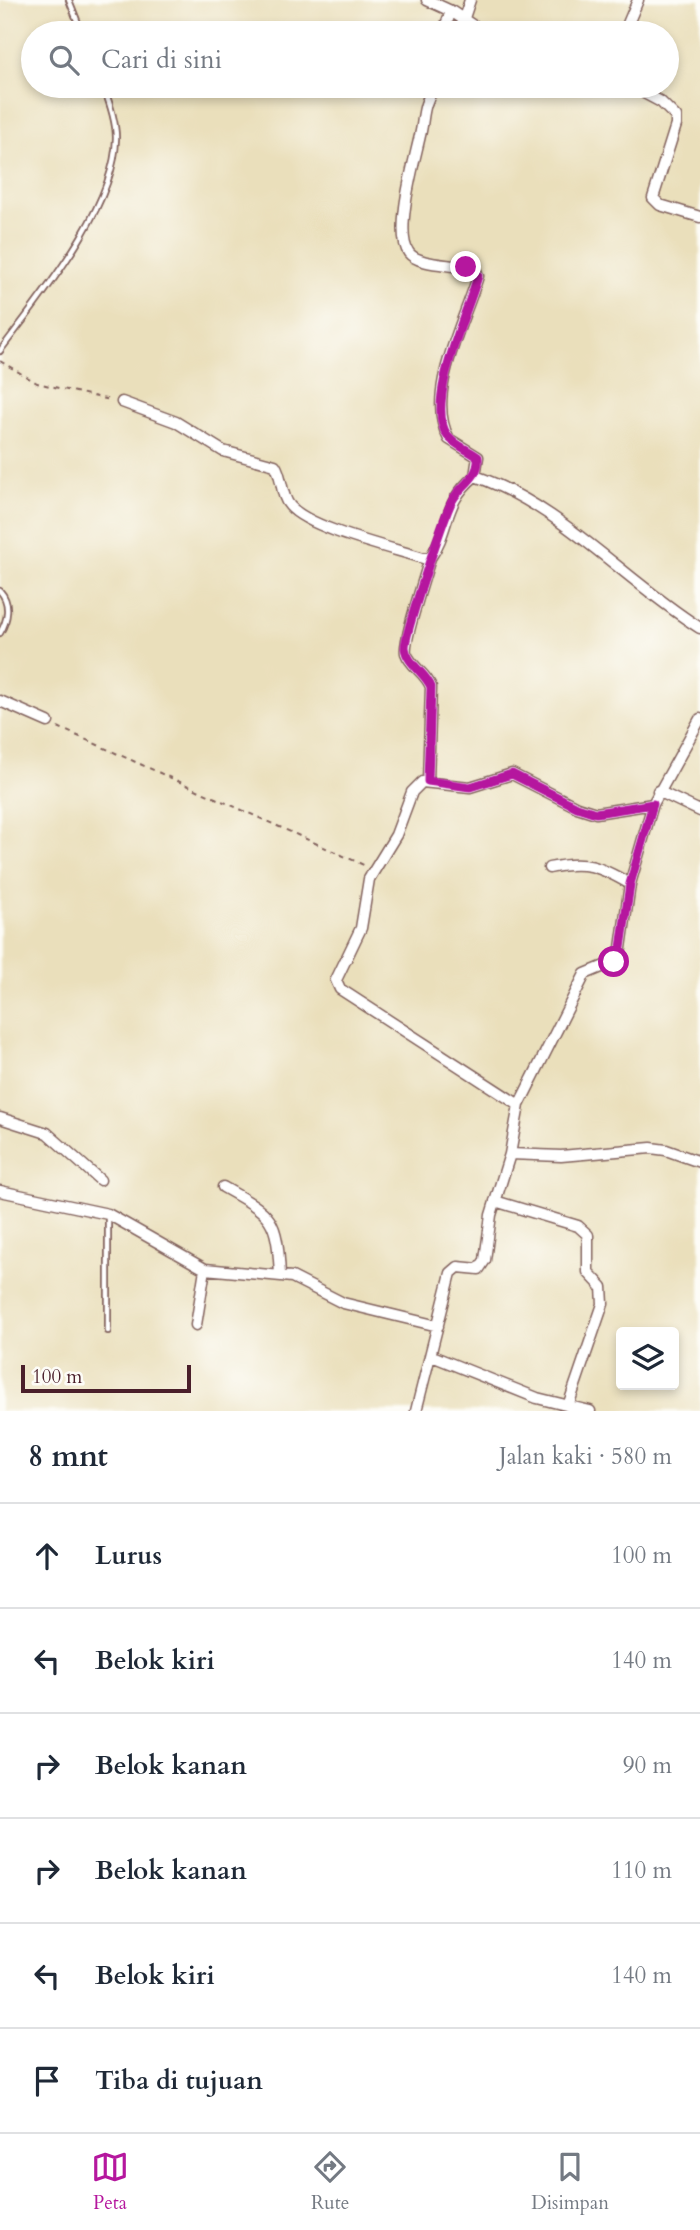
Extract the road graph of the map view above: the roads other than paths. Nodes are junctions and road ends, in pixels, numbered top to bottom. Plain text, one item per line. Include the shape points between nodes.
1 (69, 0) edge
2 (427, 0) edge
3 (470, 0) edge
4 (638, 0) edge
5 (451, 11) junction
6 (464, 19) junction
7 (77, 21) edge
8 (447, 21) edge
9 (467, 21) edge
10 (629, 21) edge
11 (106, 98) edge
12 (429, 98) edge
13 (653, 98) edge
14 (700, 217) edge
15 (0, 351) edge
16 (122, 402) road end
17 (475, 476) junction
18 (430, 558) junction
19 (0, 591) edge
20 (700, 628) edge
21 (0, 633) edge
22 (0, 701) edge
23 (700, 719) edge
24 (48, 722) road end
25 (428, 781) junction
26 (658, 791) junction
27 (653, 804) junction
28 (700, 811) edge
29 (549, 868) dead end
30 (630, 884) junction
31 (519, 1105) junction
32 (0, 1118) edge
33 (510, 1154) junction
34 (700, 1162) edge
35 (100, 1180) dead end
36 (223, 1187) dead end
37 (0, 1191) edge
38 (495, 1201) junction
39 (108, 1214) junction
40 (205, 1269) junction
41 (280, 1275) junction
42 (196, 1325) dead end
43 (438, 1326) junction
44 (108, 1331) dead end
45 (432, 1356) junction
46 (568, 1406) junction
47 (416, 1411) edge
48 (590, 1411) edge

1 - 7 lane
2 - 5 street
3 - 6 street
4 - 10 street
5 - 6 street
5 - 8 street
6 - 9 street
11 - 15 lane via 116,136 111,174 98,207 49,286
12 - 17 street via 412,167 405,244 418,260 466,267 478,276 443,379 442,413 449,439 478,457
13 - 14 street via 668,106 676,125 653,198 664,207
16 - 18 street via 176,422 223,451 275,464 286,501 304,517
17 - 18 street via 452,501
17 - 20 street via 538,508
18 - 25 street via 405,643 409,658 431,687
19 - 21 lane via 6,597 8,613
22 - 24 street
23 - 26 street
25 - 27 street via 470,787 512,774 596,813
25 - 31 street via 412,792 396,835 367,886 361,928 336,980 340,989
26 - 27 street
26 - 28 street
27 - 30 street
29 - 30 street via 590,864
30 - 31 street via 620,955 585,974
31 - 33 street
32 - 35 street via 47,1133
33 - 34 street via 561,1156 651,1148
33 - 38 street
36 - 41 street via 269,1218 278,1237
37 - 39 street
38 - 43 street via 484,1263 479,1269 453,1270
38 - 46 street via 578,1226 587,1235 588,1272 601,1287 603,1304
39 - 40 street
39 - 44 lane
40 - 41 street
40 - 42 street
41 - 43 street via 343,1303
43 - 45 street
45 - 46 street
45 - 47 street
46 - 48 street

